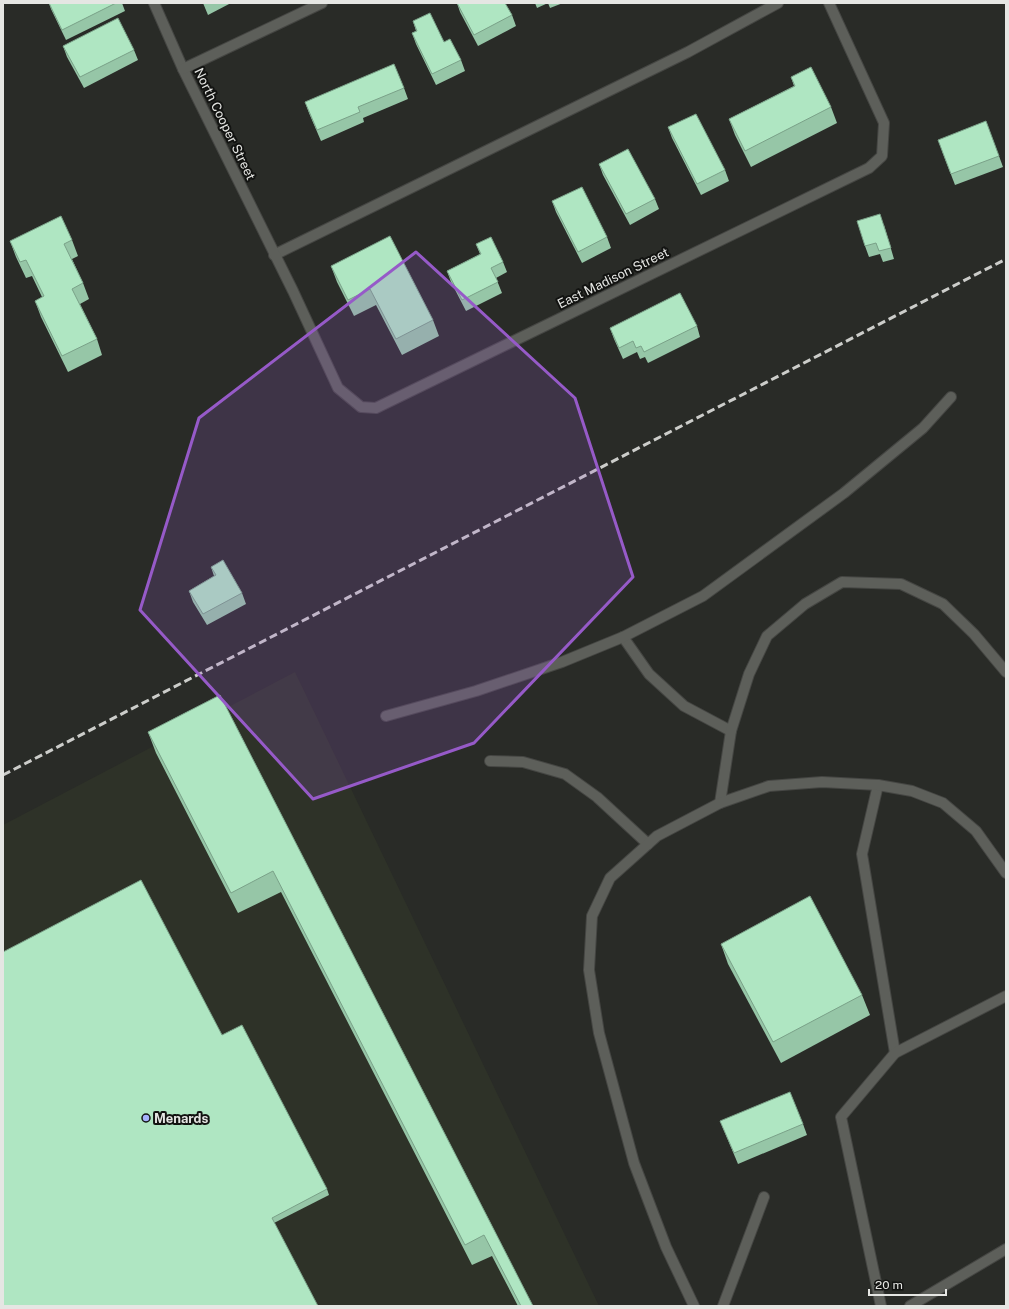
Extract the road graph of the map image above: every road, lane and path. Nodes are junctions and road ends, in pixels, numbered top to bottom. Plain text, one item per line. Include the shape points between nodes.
1 (154, 3) edge
2 (322, 3) edge
3 (778, 3) edge
4 (829, 3) edge
5 (183, 68) junction
6 (274, 255) junction
7 (951, 398) dead end
8 (622, 637) junction
9 (1006, 672) edge
10 (386, 716) dead end
11 (731, 731) junction
12 (490, 761) dead end
13 (878, 785) junction
14 (720, 803) junction
15 (648, 844) junction
16 (1006, 873) edge
17 (1006, 996) edge
18 (895, 1053) junction
19 (764, 1197) dead end
20 (1006, 1249) edge
21 (694, 1306) edge
22 (723, 1306) edge
23 (881, 1306) edge
24 (910, 1306) edge

1 - 5 street, North Cooper Street
2 - 5 street
3 - 6 street via 688,52
4 - 6 street, East Madison Street via 884,123 882,156 869,168 376,408 361,406 338,388
5 - 6 street, North Cooper Street
7 - 8 street via 923,428 844,493 775,544 703,596
8 - 10 street via 562,662 483,689
8 - 11 street via 649,674 684,706
9 - 11 street via 974,634 943,604 901,584 842,582 805,604 767,636 748,674
11 - 14 street
12 - 15 street via 523,762 565,774 597,797
13 - 14 street via 822,782 769,786
13 - 16 street via 912,791 943,803 976,831
13 - 18 street via 862,854
14 - 15 street via 657,836
15 - 21 street via 610,878 592,916 589,970 599,1033 634,1163 666,1247
17 - 18 street
18 - 23 street via 841,1117
19 - 22 street
20 - 24 street

